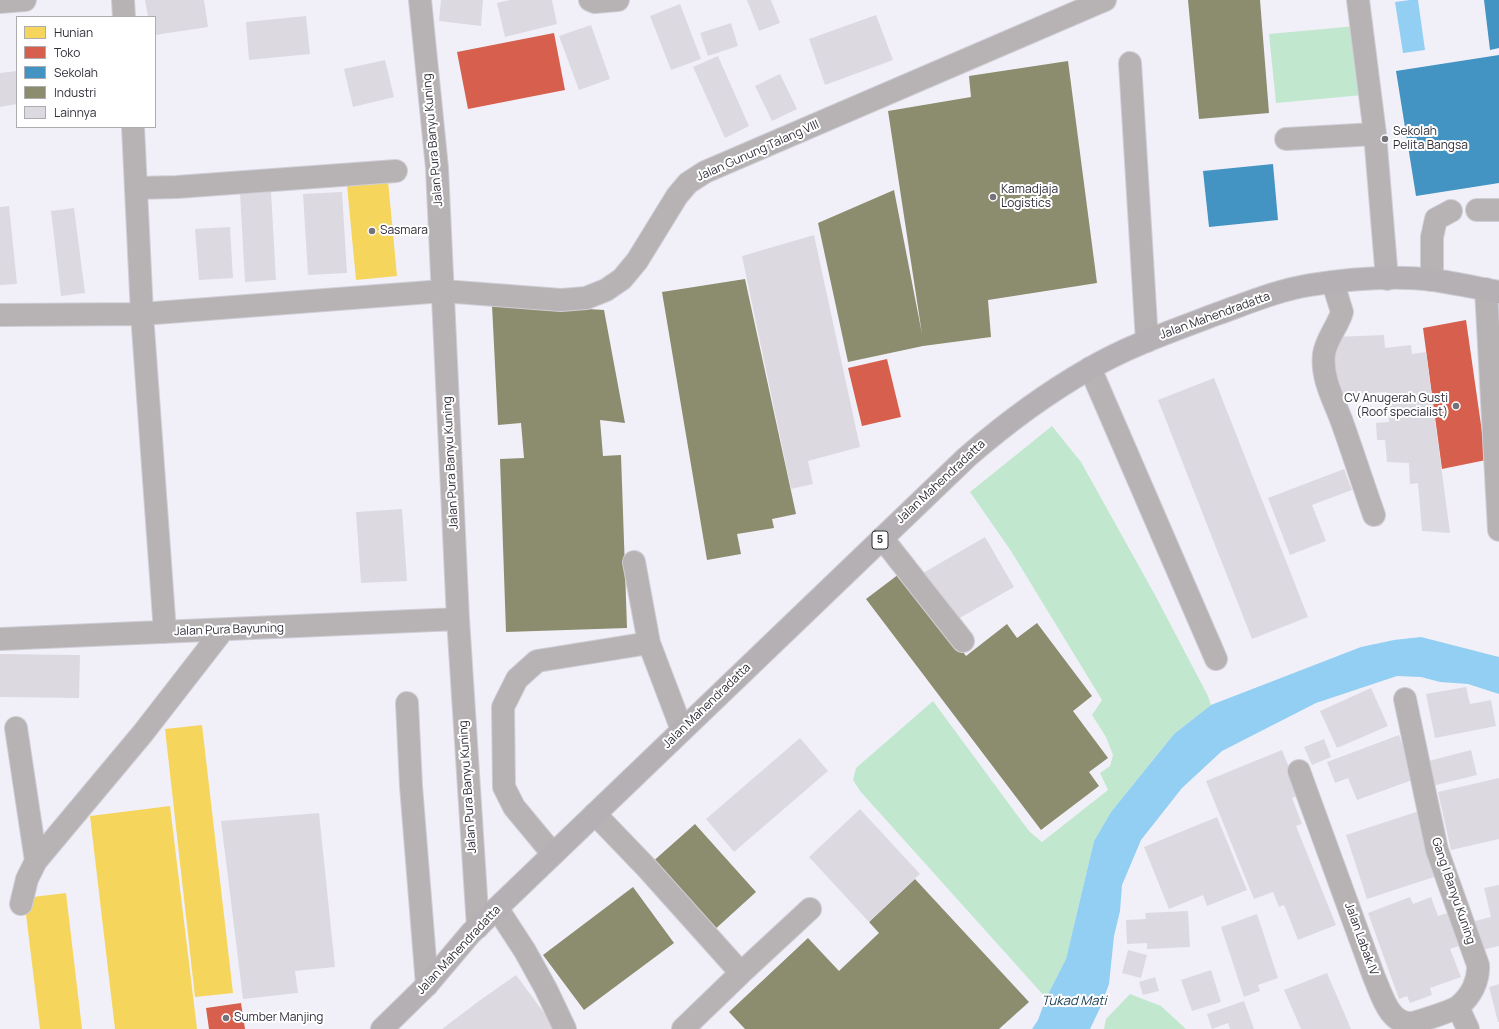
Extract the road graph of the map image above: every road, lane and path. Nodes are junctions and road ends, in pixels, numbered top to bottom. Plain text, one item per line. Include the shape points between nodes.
1 (25, 0) edge
2 (123, 0) edge
3 (420, 0) edge
4 (590, 0) edge
5 (618, 0) edge
6 (1105, 0) edge
7 (1358, 0) edge
8 (0, 2) edge
9 (124, 16) edge
10 (1130, 63) dead end
11 (133, 128) edge
12 (1375, 134) junction
13 (1286, 139) dead end
14 (396, 171) dead end
15 (136, 188) junction
16 (1477, 210) dead end
17 (1499, 210) edge
18 (1451, 211) dead end
19 (1387, 279) junction
20 (1432, 280) junction
21 (1334, 283) junction
22 (443, 291) junction
23 (1493, 291) edge
24 (142, 314) junction
25 (0, 315) edge
26 (1147, 341) junction
27 (1090, 368) junction
28 (1374, 515) dead end
29 (1499, 530) edge
30 (882, 538) junction
31 (634, 562) dead end
32 (458, 619) junction
33 (223, 630) junction
34 (165, 632) junction
35 (0, 638) edge
36 (963, 641) dead end
37 (649, 642) junction
38 (1216, 659) dead end
39 (1404, 699) dead end
40 (407, 703) dead end
41 (16, 728) dead end
42 (682, 730) junction
43 (1299, 771) dead end
44 (595, 814) junction
45 (553, 854) junction
46 (36, 861) junction
47 (21, 904) dead end
48 (497, 908) junction
49 (810, 909) dead end
50 (478, 927) junction
51 (741, 973) junction
52 (427, 985) junction
53 (1458, 1007) junction
54 (382, 1029) edge
55 (565, 1029) edge
56 (683, 1029) edge
57 (1468, 1029) edge

1 - 8 street
2 - 9 street
3 - 22 street, Jalan Pura Banyu Kuning via 437,168
4 - 5 street
6 - 22 street, Jalan Gunung Talang VIII via 705,172 688,183 637,261 622,279 606,290 586,298 562,300
7 - 12 street
10 - 26 street
11 - 15 street
12 - 13 street
12 - 19 street
14 - 15 street
15 - 24 street
16 - 17 street
18 - 20 street via 1436,219 1432,237
19 - 20 highway, Jalan Mahendradatta / 5
19 - 21 highway, Jalan Mahendradatta / 5
20 - 23 highway, Jalan Mahendradatta / 5
21 - 26 highway, Jalan Mahendradatta / 5 via 1293,289 1227,310
21 - 28 street via 1342,312 1324,352 1329,392
22 - 24 street, Jalan Gunung Talang VIII
22 - 32 street, Jalan Pura Banyu Kuning
23 - 29 street
24 - 25 street, Jalan Gunung Talang VIII
24 - 34 street
26 - 27 highway, Jalan Mahendradatta / 5
27 - 30 highway, Jalan Mahendradatta / 5 via 1004,425
27 - 38 street
30 - 36 street
30 - 42 highway, Jalan Mahendradatta / 5
31 - 37 street
32 - 33 street, Jalan Pura Bayuning
32 - 50 street, Jalan Pura Banyu Kuning
33 - 34 street, Jalan Pura Bayuning
33 - 46 street via 143,733
34 - 35 street, Jalan Pura Bayuning
37 - 42 street
37 - 45 street via 538,661 517,679 503,707 504,787 514,807
39 - 53 street, Gang I Banyu Kuning via 1438,850 1478,965 1479,972 1473,990
40 - 52 street
41 - 46 street
42 - 44 highway, Jalan Mahendradatta / 5
43 - 53 street, Jalan Labak IV via 1387,1007 1395,1018 1406,1024
44 - 45 highway, Jalan Mahendradatta / 5
44 - 51 street
45 - 48 highway, Jalan Mahendradatta / 5
46 - 47 street via 27,879
48 - 50 highway, Jalan Mahendradatta / 5
48 - 55 street via 525,951
49 - 51 street
50 - 52 highway, Jalan Mahendradatta / 5
51 - 56 street
52 - 54 highway, Jalan Mahendradatta / 5
53 - 57 street

